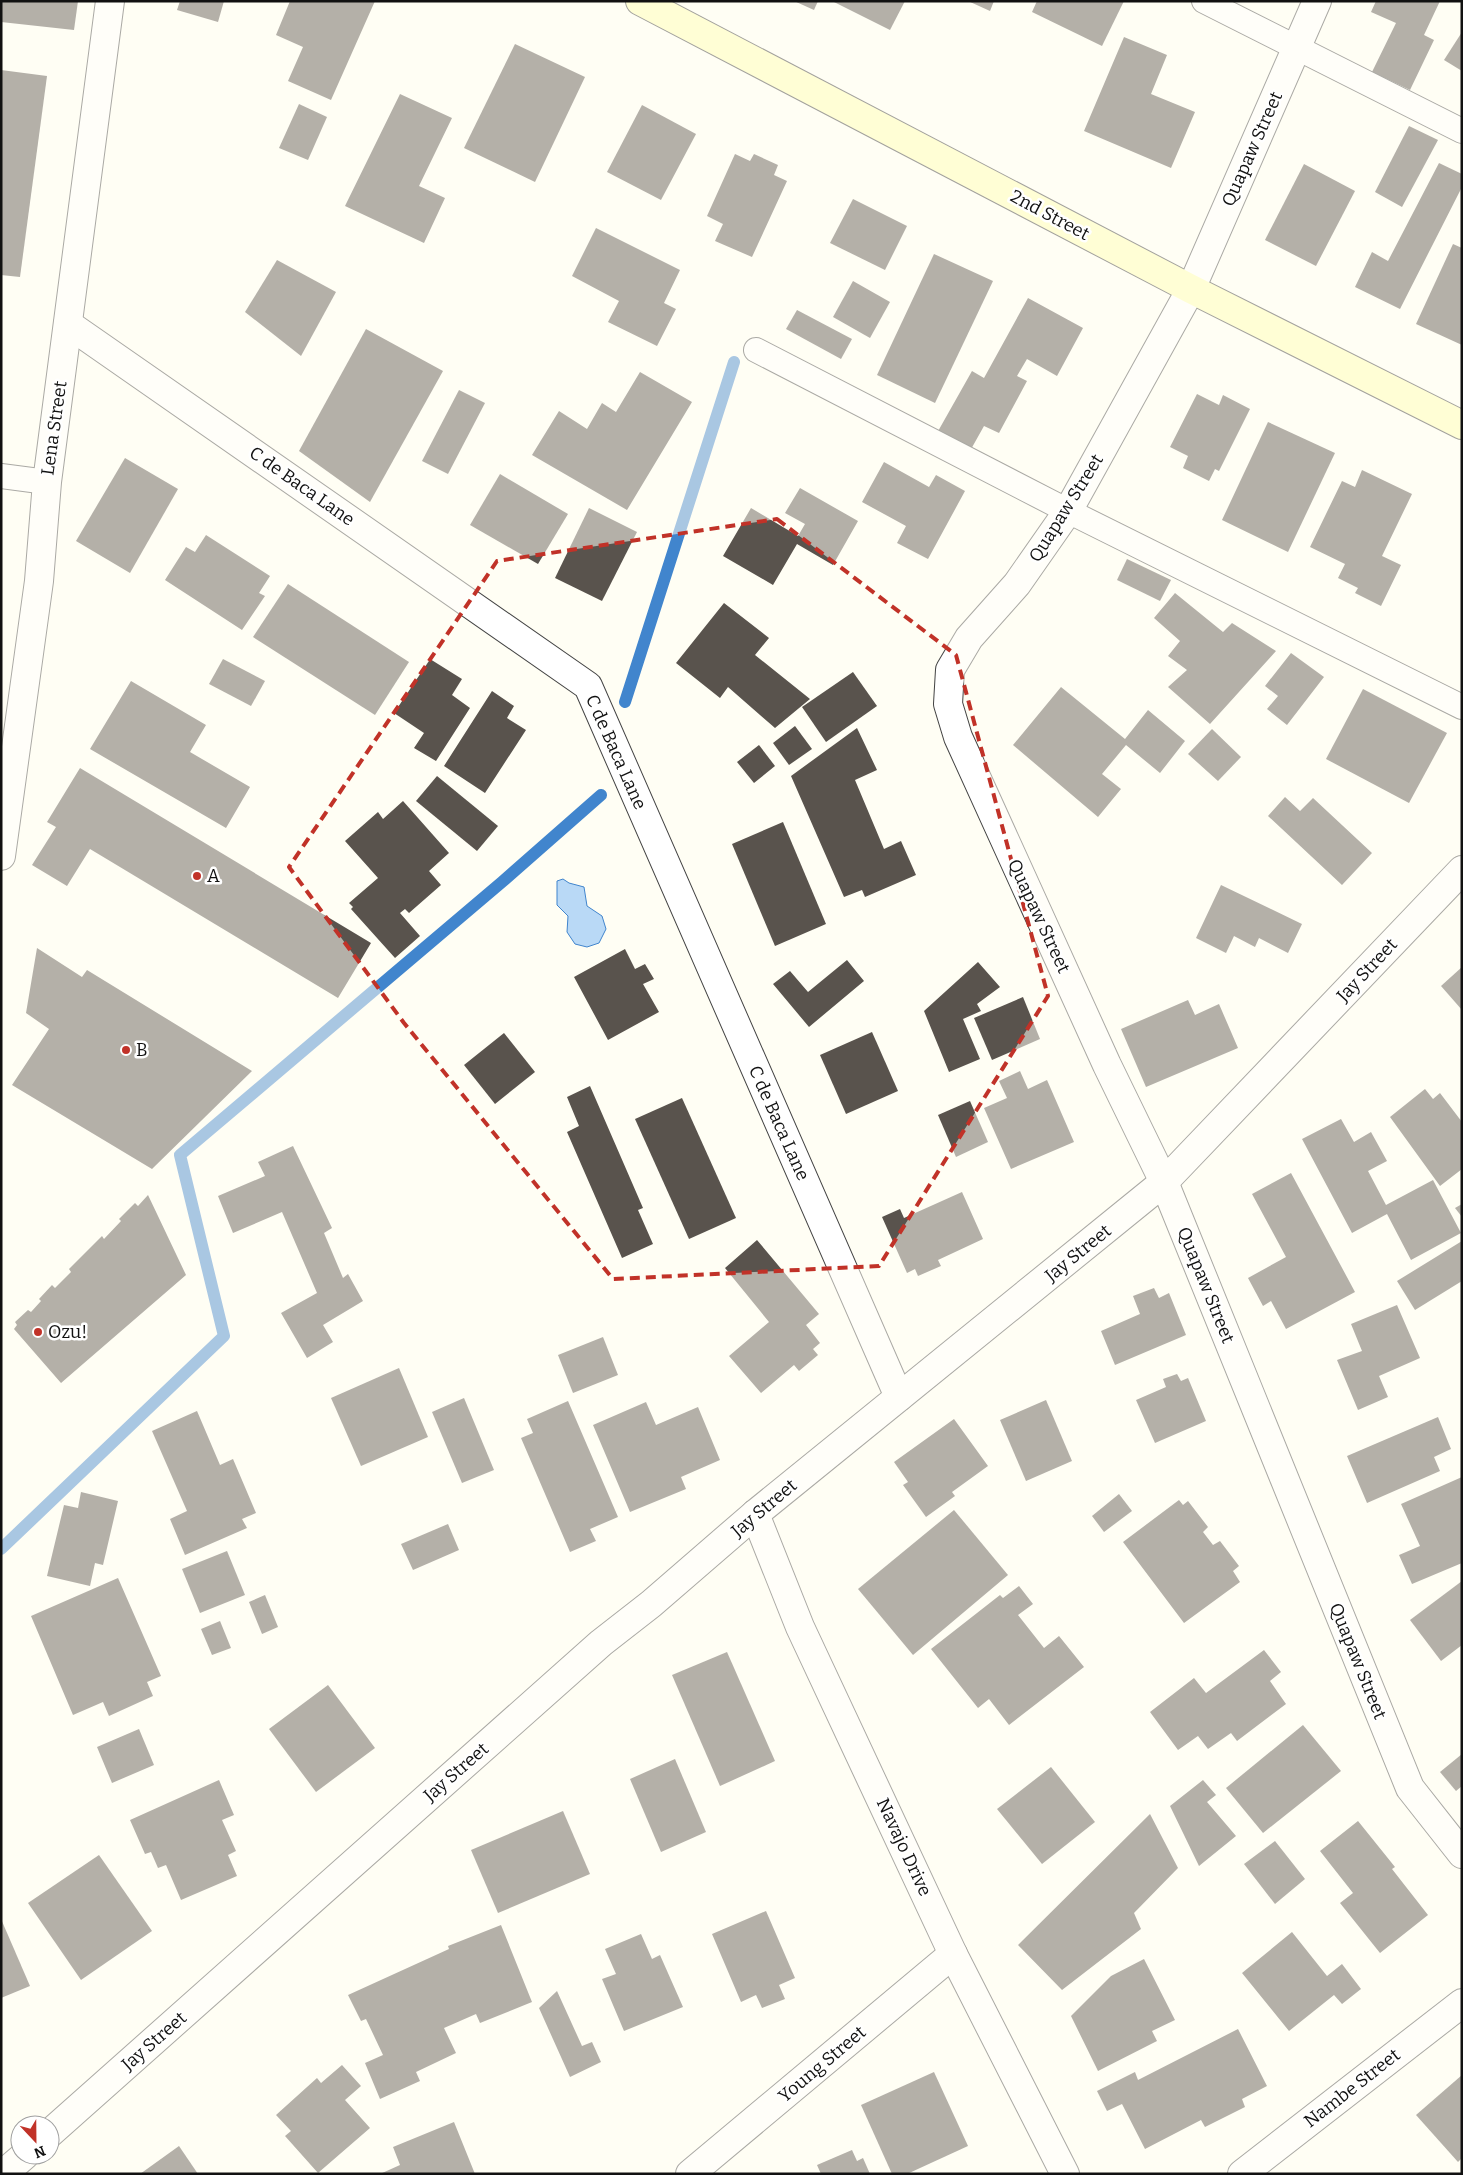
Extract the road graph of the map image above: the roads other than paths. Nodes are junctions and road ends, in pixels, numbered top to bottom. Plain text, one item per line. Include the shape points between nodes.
1 (110, 1) edge
2 (640, 1) edge
3 (1204, 1) edge
4 (1317, 1) edge
5 (1296, 48) junction
6 (1462, 131) edge
7 (1191, 289) junction
8 (68, 324) junction
9 (756, 350) dead end
10 (1462, 425) edge
11 (1, 476) edge
12 (47, 482) junction
13 (1068, 511) junction
14 (1462, 707) edge
15 (1, 856) edge
16 (1462, 870) edge
17 (1164, 1182) junction
18 (899, 1397) junction
19 (755, 1514) junction
20 (1462, 1854) edge
21 (953, 1954) junction
22 (1462, 2003) edge
23 (60, 2124) edge
24 (13, 2165) edge
25 (3, 2174) edge
26 (690, 2174) edge
27 (1065, 2174) edge
28 (1242, 2174) edge

1 - 8 street, Lena Street
2 - 7 street, 2nd Street
3 - 5 lane
4 - 5 street, Quapaw Street
5 - 6 lane
5 - 7 street, Quapaw Street
7 - 10 street, 2nd Street
7 - 13 street, Quapaw Street
8 - 12 street, Lena Street
8 - 18 street, C de Baca Lane via 588,686
9 - 13 lane
11 - 12 lane
12 - 15 street, Lena Street via 39,581
13 - 14 lane
13 - 17 street, Quapaw Street via 1017,584 969,638 950,670 948,704 962,746
16 - 17 street, Jay Street
17 - 18 street, Jay Street
17 - 20 street, Quapaw Street via 1410,1788
18 - 19 street, Jay Street
19 - 21 street, Navajo Drive via 800,1627
19 - 23 street, Jay Street via 601,1643
21 - 26 street, Young Street
21 - 27 street, Navajo Drive
22 - 28 street, Nambe Street
24 - 25 street

